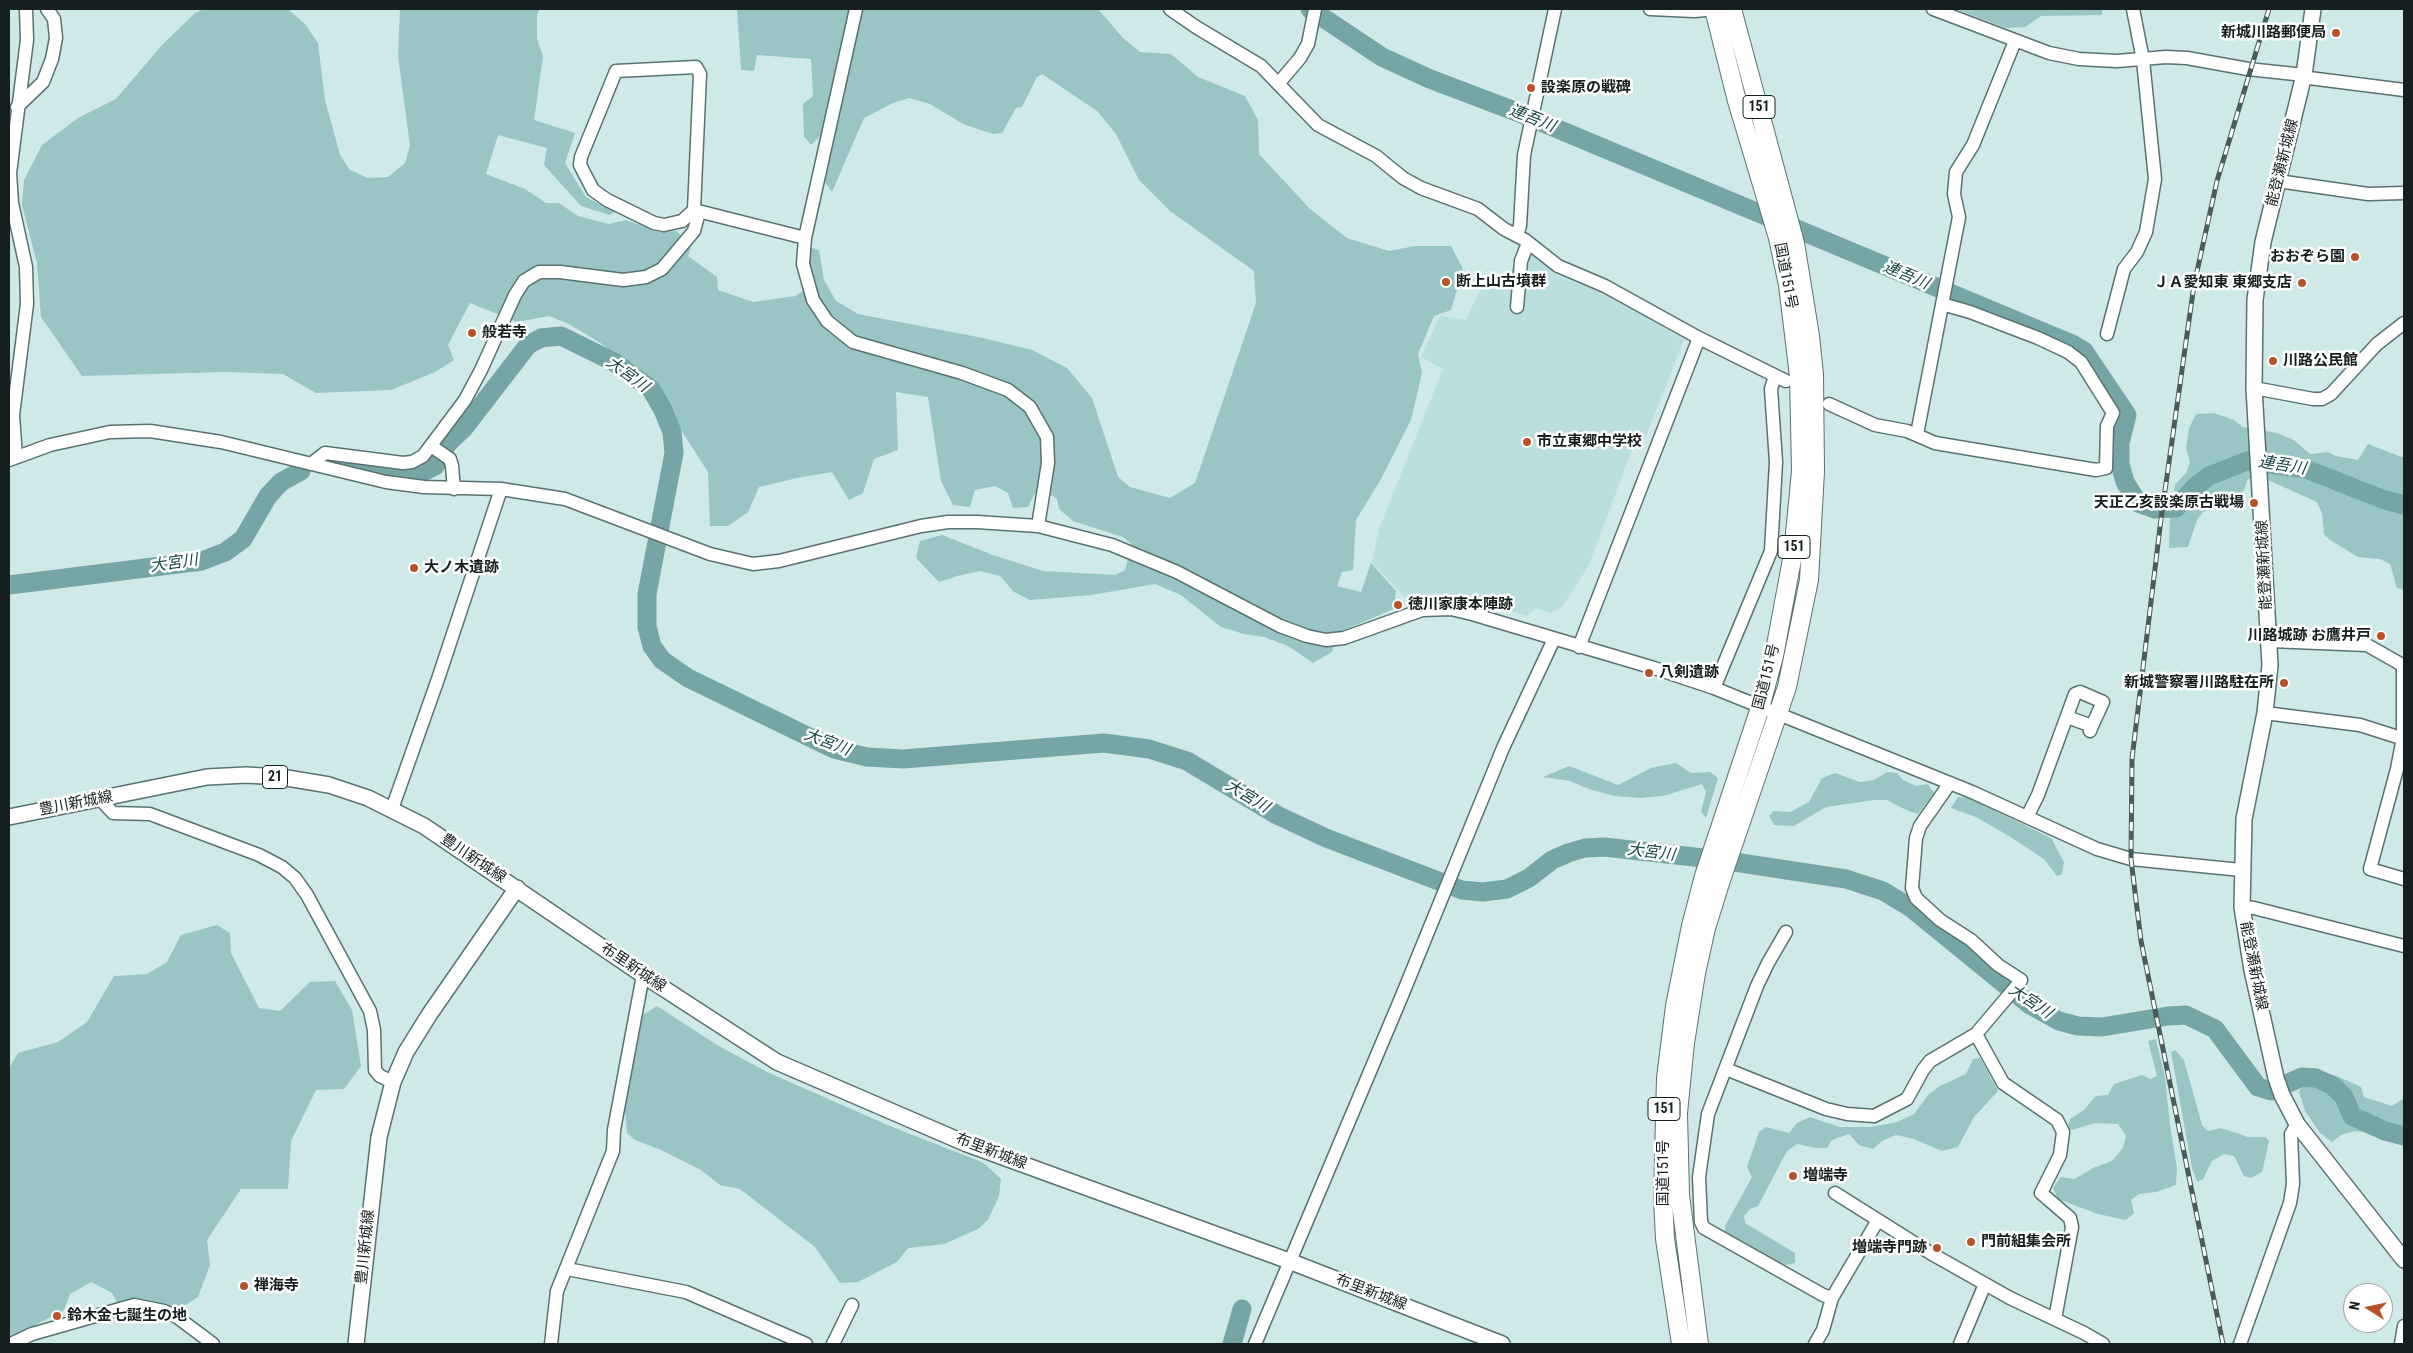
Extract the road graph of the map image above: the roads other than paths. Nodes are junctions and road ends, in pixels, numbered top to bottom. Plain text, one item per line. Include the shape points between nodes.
1 (26, 9) edge
2 (48, 9) edge
3 (856, 9) edge
4 (1170, 9) edge
5 (1555, 9) edge
6 (1650, 9) edge
7 (1714, 9) edge
8 (1732, 9) edge
9 (1933, 9) edge
10 (2133, 9) edge
11 (2313, 9) edge
12 (1314, 13) edge
13 (2015, 41) junction
14 (2143, 60) junction
15 (2304, 75) junction
16 (1278, 84) junction
17 (2404, 90) edge
18 (16, 107) junction
19 (2278, 181) junction
20 (2404, 193) edge
21 (696, 211) junction
22 (1518, 235) junction
23 (805, 238) junction
24 (1787, 241) junction
25 (1528, 242) junction
26 (1942, 302) junction
27 (1518, 307) dead end
28 (2404, 323) edge
29 (2107, 334) dead end
30 (1699, 338) junction
31 (2254, 388) junction
32 (1829, 404) dead end
33 (1917, 434) junction
34 (433, 447) junction
35 (13, 458) edge
36 (311, 464) junction
37 (454, 489) junction
38 (501, 490) junction
39 (1038, 526) junction
40 (1554, 639) junction
41 (2270, 642) junction
42 (1579, 646) junction
43 (2404, 666) edge
44 (1714, 688) junction
45 (1760, 708) junction
46 (2265, 713) junction
47 (1779, 715) junction
48 (2067, 717) junction
49 (2403, 739) edge
50 (1950, 783) junction
51 (101, 800) junction
52 (392, 808) junction
53 (9, 817) edge
54 (2027, 817) junction
55 (2242, 870) junction
56 (1712, 878) junction
57 (2404, 879) edge
58 (516, 888) junction
59 (2242, 907) junction
60 (1786, 932) dead end
61 (2404, 946) edge
62 (643, 975) junction
63 (1976, 1034) junction
64 (1726, 1070) junction
65 (393, 1082) junction
66 (2297, 1124) junction
67 (1835, 1193) dead end
68 (1878, 1220) junction
69 (2404, 1260) edge
70 (1289, 1261) junction
71 (567, 1269) junction
72 (1985, 1284) junction
73 (1832, 1298) junction
74 (852, 1304) dead end
75 (2055, 1319) junction
76 (2404, 1326) edge
77 (11, 1344) edge
78 (213, 1344) edge
79 (356, 1344) edge
80 (551, 1344) edge
81 (806, 1344) edge
82 (833, 1344) edge
83 (1255, 1344) edge
84 (1502, 1344) edge
85 (1681, 1344) edge
86 (1699, 1344) edge
87 (1815, 1344) edge
88 (1960, 1344) edge
89 (2103, 1344) edge
90 (2240, 1344) edge
91 (2401, 1344) edge

1 - 18 street via 26,40
2 - 18 street via 54,19 56,38 52,59 43,82
3 - 23 street
4 - 16 street via 1248,56
5 - 22 street via 1528,126
6 - 7 street
7 - 24 highway, 国道151号 / 151 via 1767,199
8 - 24 highway, 国道151号 / 151 via 1786,205
9 - 13 street
10 - 14 street
11 - 15 main road, 能登瀬新城線
12 - 16 street via 1308,44
13 - 14 street via 2079,59
13 - 26 street via 1973,145 1956,172 1954,194 1959,217
14 - 15 street via 2187,58
14 - 29 street via 2154,185 2146,232 2124,269
15 - 17 street
15 - 19 main road, 能登瀬新城線
16 - 22 street via 1318,125 1376,156 1421,188 1478,208 1504,229
18 - 35 street via 10,173 12,203 26,266 27,304 13,415
19 - 20 street via 2368,194
19 - 31 main road, 能登瀬新城線 via 2258,275 2253,330
21 - 21 street via 700,74 696,67 616,71 581,157 580,165 593,190 654,223 664,225 682,220
21 - 23 street
21 - 34 street via 694,231 662,269 646,277 622,280 539,272 524,281 465,400
22 - 25 street
23 - 39 street via 803,264 813,300 826,321 853,342 962,373 1008,390 1030,407 1046,436 1048,463
24 - 45 highway, 国道151号 / 151 via 1802,420 1801,472 1793,554
24 - 47 highway, 国道151号 / 151 via 1810,336 1814,375 1815,480 1809,580
25 - 27 street via 1521,261
25 - 30 street via 1558,266 1605,286
26 - 33 street
26 - 33 street via 2038,338 2081,362 2113,413 2107,426 2106,468 2096,470 1965,450 1935,443
28 - 31 street via 2377,344 2331,394 2322,398
30 - 42 street
30 - 44 street via 1780,378 1771,390 1776,462 1771,551
31 - 41 main road, 能登瀬新城線
32 - 33 street via 1875,425
34 - 36 street via 412,462 325,453
34 - 37 street via 450,459
35 - 36 street via 50,445 110,432 150,431 221,442
36 - 37 street via 386,482
37 - 38 street
38 - 39 street via 565,499 710,554 753,564 779,561 921,526 967,522
38 - 52 street
39 - 40 street via 1112,545 1161,565 1280,626 1307,636 1326,640 1344,638 1422,610 1452,609
40 - 42 street
40 - 70 street via 1503,748
41 - 43 street via 2367,644
41 - 46 main road, 能登瀬新城線
42 - 44 street
43 - 49 street
44 - 45 street
45 - 47 street
45 - 56 highway, 国道151号 / 151 via 1713,846
46 - 49 street via 2360,725
46 - 55 main road, 能登瀬新城線 via 2244,819
47 - 50 street
47 - 56 highway, 国道151号 / 151 via 1732,848
48 - 48 street via 2075,694 2080,692 2103,702 2091,728
48 - 54 street
49 - 57 street via 2370,869
50 - 54 street
50 - 63 street via 1920,826 1912,888 1916,898 1940,920 2021,980
51 - 52 main road, 豊川新城線 / 21 via 207,777 246,775 328,785
51 - 53 main road, 豊川新城線 / 21
51 - 65 street via 113,813 150,814 259,855 295,878 370,1011 375,1070
52 - 58 main road, 豊川新城線 / 21
54 - 55 street via 2097,850 2131,859
55 - 59 main road, 能登瀬新城線
56 - 85 highway, 国道151号 / 151 via 1674,1006 1664,1114 1665,1239
56 - 86 highway, 国道151号 / 151 via 1685,1043 1678,1113 1680,1194
58 - 62 main road, 布里新城線
58 - 65 main road, 豊川新城線 via 429,1015 406,1052
59 - 61 street
59 - 66 main road, 能登瀬新城線 via 2276,1078
60 - 64 street via 1761,978
62 - 70 main road, 布里新城線 via 777,1062 967,1144
62 - 71 street via 614,1130 613,1151
63 - 64 street via 1930,1061 1907,1099 1874,1116 1826,1109
63 - 75 street via 2004,1083 2058,1120 2063,1132 2060,1155 2041,1193 2070,1218 2072,1227
64 - 73 street via 1704,1130 1699,1177 1701,1222 1704,1228
65 - 79 main road, 豊川新城線 via 379,1137
66 - 69 main road, 能登瀬新城線
66 - 90 street via 2291,1134 2293,1184 2290,1202
67 - 68 street
68 - 72 street
68 - 73 street
70 - 83 street
70 - 84 main road, 布里新城線
71 - 80 street via 557,1291
71 - 81 street via 686,1292
72 - 75 street
72 - 88 street
73 - 87 street via 1823,1330
74 - 82 street
75 - 89 street
76 - 91 street
77 - 78 street via 32,1334 134,1306 164,1311

